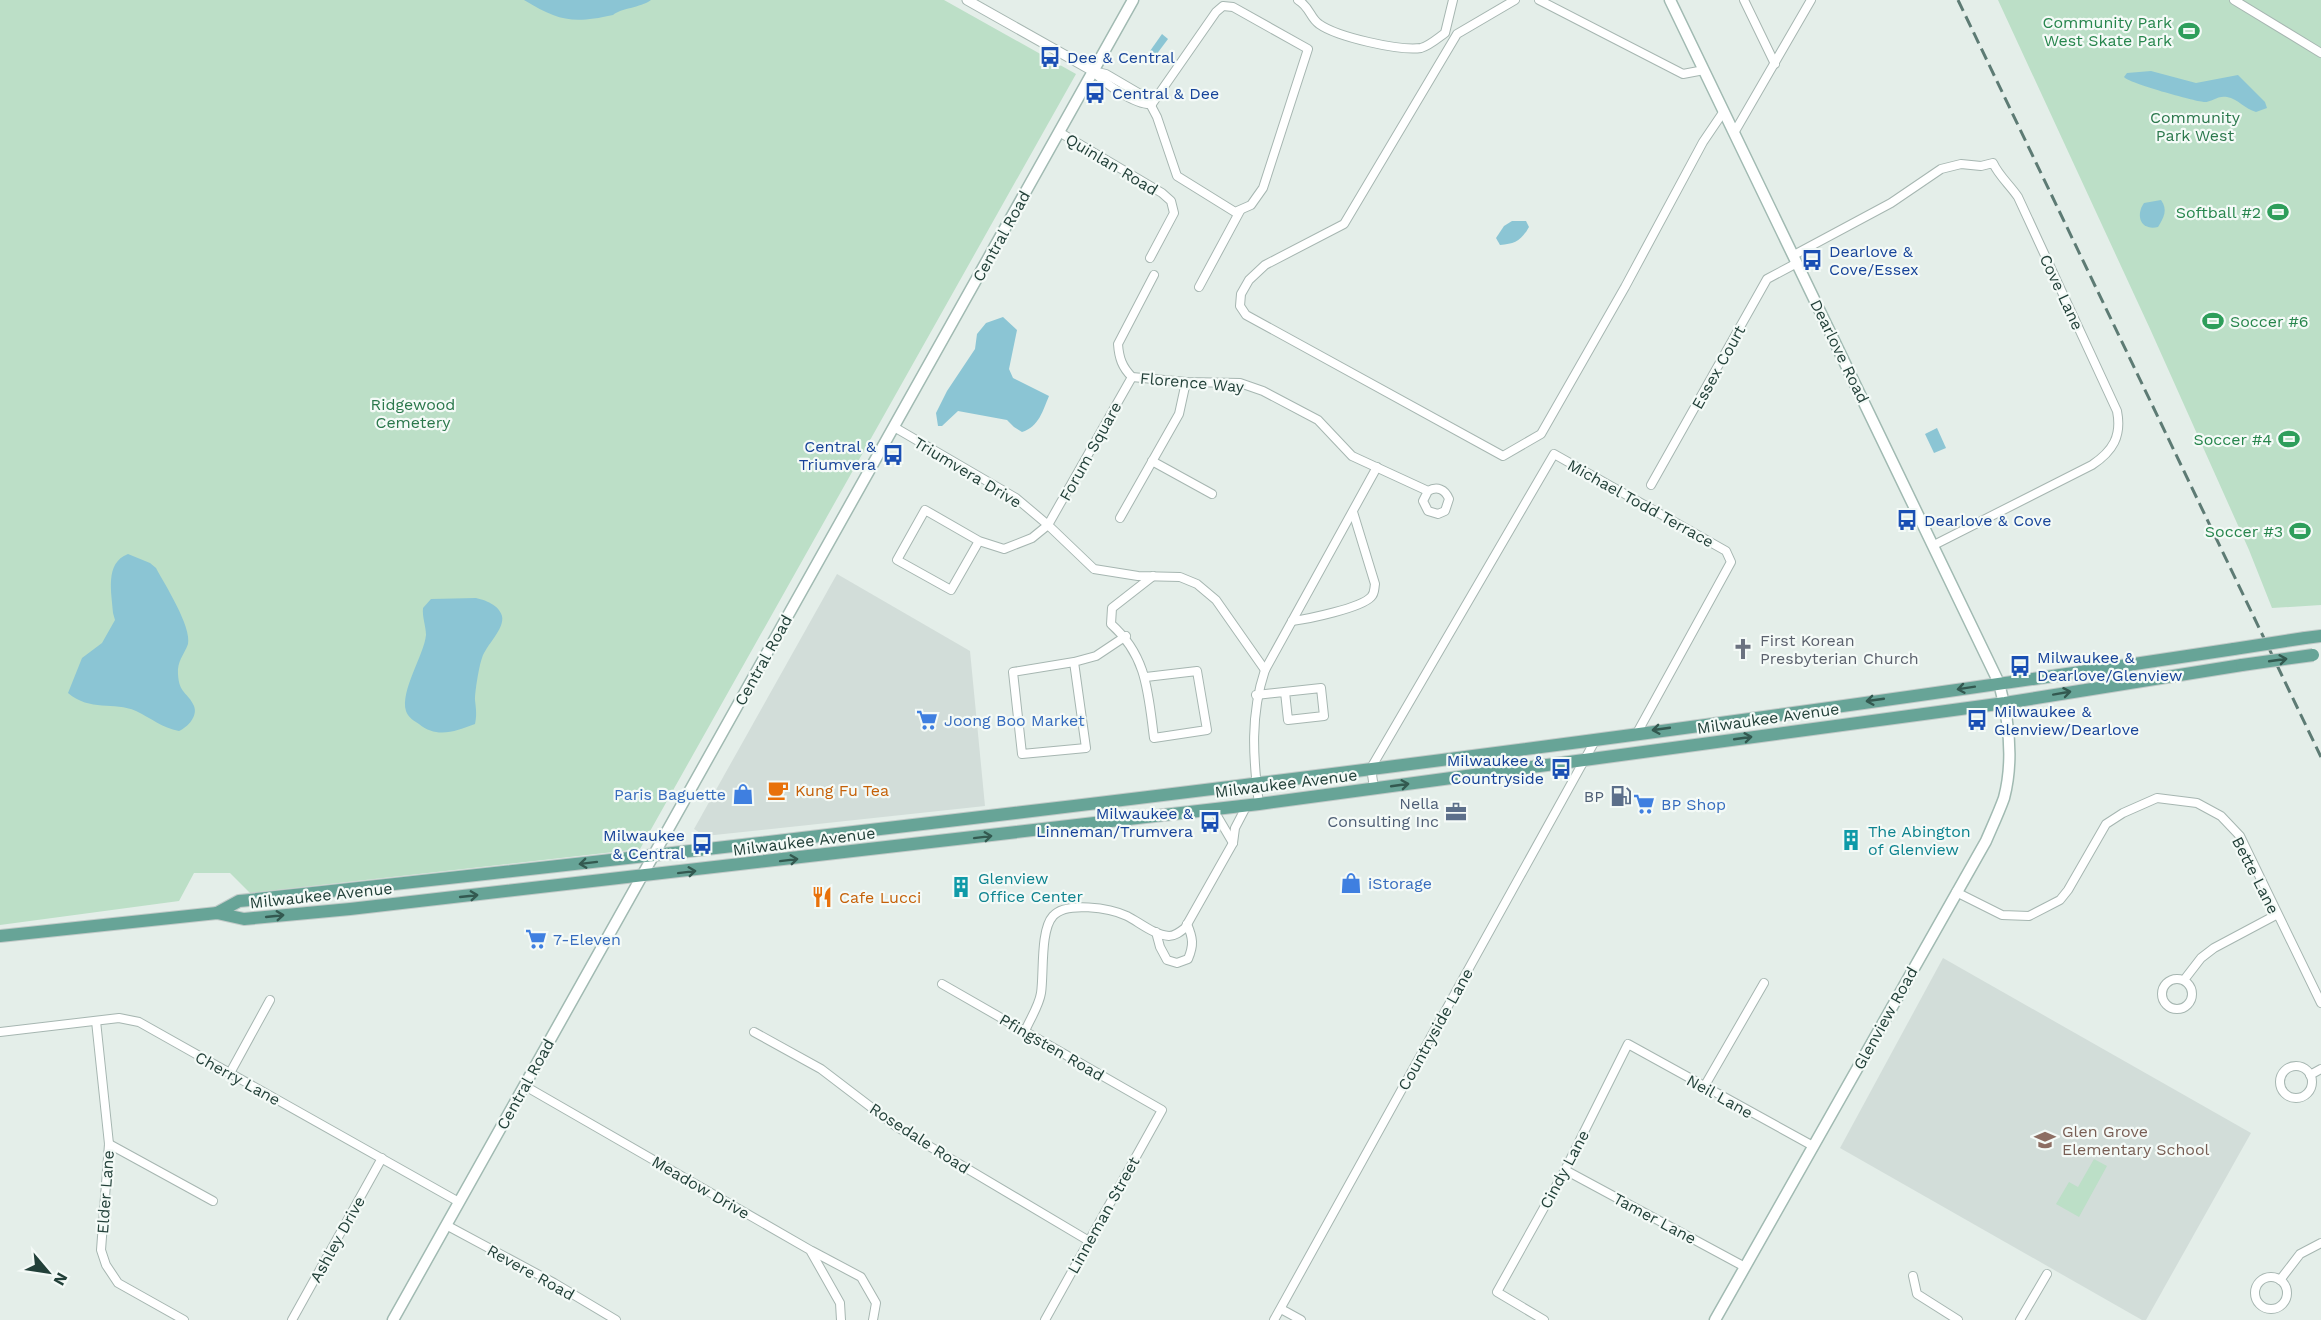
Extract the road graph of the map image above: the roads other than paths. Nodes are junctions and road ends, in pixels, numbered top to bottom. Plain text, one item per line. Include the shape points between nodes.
1 (967, 0) edge
2 (1133, 0) edge
3 (1299, 0) edge
4 (1453, 0) edge
5 (1515, 0) edge
6 (1539, 0) edge
7 (1670, 0) edge
8 (1743, 0) edge
9 (1811, 0) edge
10 (2234, 0) edge
11 (2321, 53) edge
12 (1775, 64) junction
13 (1704, 70) junction
14 (1094, 71) junction
15 (1152, 104) junction
16 (1724, 111) junction
17 (1059, 132) junction
18 (1734, 133) junction
19 (1237, 212) junction
20 (1150, 258) dead end
21 (1796, 259) junction
22 (1154, 275) dead end
23 (1199, 287) dead end
24 (1132, 377) junction
25 (1186, 382) junction
26 (894, 427) junction
27 (1152, 461) junction
28 (1377, 467) junction
29 (1651, 484) dead end
30 (1428, 491) dead end
31 (1212, 494) dead end
32 (1353, 512) junction
33 (1120, 518) dead end
34 (1048, 525) junction
35 (978, 541) junction
36 (1934, 545) junction
37 (1153, 576) junction
38 (1293, 621) junction
39 (1126, 636) junction
40 (2321, 636) edge
41 (2317, 654) edge
42 (1074, 662) junction
43 (1265, 670) junction
44 (1146, 677) junction
45 (1999, 683) junction
46 (1285, 692) junction
47 (1256, 695) junction
48 (2005, 703) junction
49 (1637, 733) junction
50 (1596, 738) junction
51 (1585, 760) junction
52 (1371, 768) junction
53 (1256, 783) junction
54 (1374, 788) junction
55 (1253, 805) junction
56 (1213, 809) junction
57 (908, 826) junction
58 (1233, 843) junction
59 (655, 855) junction
60 (822, 856) junction
61 (642, 877) junction
62 (1956, 892) junction
63 (217, 913) junction
64 (2276, 915) junction
65 (1187, 924) junction
66 (1156, 932) junction
67 (0, 936) edge
68 (2184, 980) junction
69 (1764, 983) dead end
70 (942, 984) dead end
71 (270, 1000) dead end
72 (2321, 1003) edge
73 (96, 1021) junction
74 (1025, 1031) junction
75 (0, 1032) edge
76 (754, 1032) dead end
77 (1628, 1044) joint
78 (2321, 1069) edge
79 (230, 1073) junction
80 (2310, 1075) junction
81 (525, 1086) junction
82 (1704, 1087) junction
83 (1162, 1110) joint
84 (108, 1144) junction
85 (1814, 1146) junction
86 (382, 1158) junction
87 (1565, 1170) junction
88 (213, 1201) dead end
89 (459, 1202) junction
90 (446, 1225) junction
91 (1089, 1241) junction
92 (2321, 1243) edge
93 (810, 1250) junction
94 (1745, 1267) junction
95 (2047, 1274) dead end
96 (1913, 1276) dead end
97 (2280, 1280) junction
98 (1281, 1309) junction
99 (184, 1320) edge
100 (292, 1320) edge
101 (393, 1320) edge
102 (616, 1320) edge
103 (841, 1320) edge
104 (873, 1320) edge
105 (1045, 1320) edge
106 (1274, 1320) edge
107 (1301, 1320) edge
108 (1544, 1320) edge
109 (1716, 1320) edge
110 (1958, 1320) edge
111 (2020, 1320) edge

1 - 14 street
2 - 14 main road, Central Road
3 - 4 street via 1306,4 1317,24 1398,49 1424,48 1445,33
5 - 16 street via 1457,34 1344,224 1265,265 1241,294 1240,306 1246,315 1503,456 1541,434
6 - 13 street via 1683,74
7 - 13 main road, Dearlove Road
8 - 12 street
9 - 12 street
10 - 11 street
12 - 18 street
13 - 16 main road, Dearlove Road
14 - 15 street via 1106,74
14 - 17 main road, Central Road
15 - 19 street via 1177,176
15 - 19 street via 1223,6 1233,7 1308,49 1263,188 1251,205
16 - 18 main road, Dearlove Road
17 - 20 street, Quinlan Road via 1172,201 1174,213
17 - 26 main road, Central Road
18 - 21 main road, Dearlove Road
19 - 23 street
21 - 29 street, Essex Court via 1767,279
21 - 36 main road, Dearlove Road
21 - 36 street, Cove Lane via 1950,165 1994,163 1998,174 2018,197 2117,411 2118,436 2110,451 2092,465
22 - 24 street, Florence Way via 1118,344 1124,369
24 - 25 street, Florence Way
24 - 34 street, Forum Square
25 - 27 street via 1179,414
25 - 28 street, Florence Way via 1240,383 1263,390 1317,420 1352,456
26 - 34 street, Triumvera Drive via 1016,498
26 - 59 main road, Central Road
27 - 31 street
27 - 33 street
28 - 30 street
28 - 32 street
32 - 38 street
32 - 38 street via 1375,584 1374,593 1369,600
34 - 35 street via 1032,538 1004,549
34 - 37 street, Triumvera Drive via 1094,568
35 - 35 street via 926,510 897,560 951,590
36 - 45 main road, Dearlove Road
37 - 39 street via 1112,608 1111,624
37 - 43 street, Triumvera Drive via 1197,584 1216,600
38 - 43 street
39 - 42 street via 1096,656
39 - 44 street
40 - 45 main road, Milwaukee Avenue, bridge
48 -> 41 main road, Milwaukee Avenue, bridge
42 - 42 street via 1086,748 1022,754 1013,672
43 - 47 street
44 - 44 street via 1154,738 1207,730 1197,671
45 - 48 main road, Dearlove Road
45 -> 49 main road, Milwaukee Avenue
46 - 46 street via 1288,720 1324,716 1321,688
46 - 47 street
47 - 53 street
51 -> 48 main road, Milwaukee Avenue
48 - 62 main road, Glenview Road via 2010,765 2003,799 1986,841
49 - 50 main road, Milwaukee Avenue
49 - 52 street, Michael Todd Terrace via 1731,562 1726,551 1554,454
50 - 51 street, Countryside Lane
50 - 52 main road, Milwaukee Avenue
54 -> 51 main road, Milwaukee Avenue
51 - 98 street, Countryside Lane
52 - 53 main road, Milwaukee Avenue
52 - 54 street
53 - 55 street
53 - 57 main road, Milwaukee Avenue
54 - 55 main road, Milwaukee Avenue
55 - 56 main road, Milwaukee Avenue
55 - 58 street via 1235,828
56 - 58 street
60 -> 56 main road, Milwaukee Avenue
57 - 59 main road, Milwaukee Avenue
57 - 60 main road via 896,842 837,848
58 - 65 street
59 - 61 main road, Central Road
59 -> 63 main road, Milwaukee Avenue via 238,901
61 -> 60 main road, Milwaukee Avenue
63 -> 61 main road, Milwaukee Avenue via 244,919
61 - 81 main road, Central Road
62 - 64 street, Bette Lane via 2002,915 2028,916 2060,900 2106,824 2157,798 2197,803 2221,816 2240,836
62 - 85 main road, Glenview Road
63 - 67 main road
64 - 68 street via 2214,948
64 - 72 street, Bette Lane
65 - 66 street via 1178,934
65 - 66 street via 1193,936 1192,948 1188,959 1177,963 1167,960
66 - 74 street via 1113,911 1079,907 1060,910 1051,918 1047,930 1041,995
68 - 68 street via 2191,987 2192,997 2187,1006 2172,1008 2162,997 2163,987 2169,980
69 - 82 street
70 - 74 street, Pfingsten Road
71 - 79 street
73 - 75 street, Cherry Lane
73 - 79 street, Cherry Lane via 119,1018 139,1022
73 - 84 street, Elder Lane
74 - 83 street, Pfingsten Road
76 - 91 street, Rosedale Road via 821,1069 897,1127
77 - 82 street, Neil Lane
77 - 87 street, Cindy Lane
78 - 80 street
79 - 86 street, Cherry Lane
80 - 80 street via 2304,1067 2289,1067 2280,1078 2281,1089 2289,1096 2300,1097 2309,1091
81 - 89 main road, Central Road
81 - 93 street, Meadow Drive
82 - 85 street, Neil Lane
83 - 91 street, Linneman Street
84 - 88 street
84 - 99 street, Elder Lane via 101,1250 106,1265 118,1283
85 - 94 main road, Glenview Road
86 - 89 street, Cherry Lane
86 - 100 street, Ashley Drive
87 - 94 street, Tamer Lane
87 - 108 street, Cindy Lane via 1497,1292
89 - 90 main road, Central Road
90 - 101 main road, Central Road
90 - 102 street, Revere Road
91 - 105 street, Linneman Street
92 - 97 street via 2300,1254
93 - 103 street via 840,1303
93 - 104 street, Meadow Drive via 861,1277 876,1303
94 - 109 main road, Glenview Road
95 - 111 street
96 - 110 street via 1917,1294
97 - 97 street via 2286,1288 2282,1304 2273,1308 2262,1306 2255,1293 2258,1284 2271,1277
98 - 106 street, Countryside Lane
98 - 107 street

